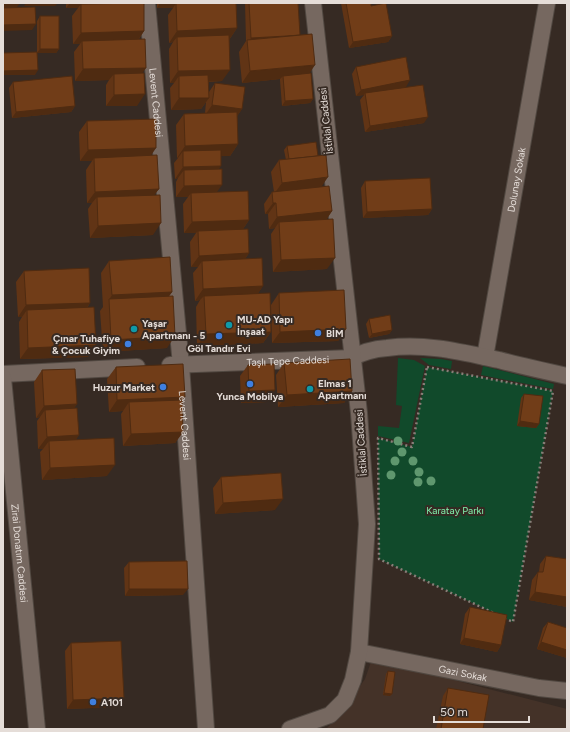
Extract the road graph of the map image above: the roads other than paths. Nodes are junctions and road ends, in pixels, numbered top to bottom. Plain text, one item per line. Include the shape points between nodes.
1 (147, 3) edge
2 (313, 3) edge
3 (547, 3) edge
4 (485, 357) junction
5 (352, 358) junction
6 (181, 364) junction
7 (3, 374) edge
8 (567, 376) edge
9 (3, 378) edge
10 (359, 652) junction
11 (567, 691) edge
12 (37, 729) edge
13 (206, 729) edge
14 (290, 729) edge

1 - 6 street, Levent Caddesi
2 - 5 street, İstiklal Caddesi
3 - 4 street, Dolunay Sokak
4 - 5 street, Taşlı Tepe Caddesi via 405,346 368,350
4 - 8 street, Taşlı Tepe Caddesi
5 - 6 street, Taşlı Tepe Caddesi
5 - 10 street, İstiklal Caddesi via 367,524
6 - 7 street, Taşlı Tepe Caddesi
6 - 13 street, Levent Caddesi
9 - 12 street, Zirai Donatım Caddesi
10 - 11 street, Gazi Sokak via 539,688
10 - 14 street, İstiklal Caddesi via 353,680 345,700 330,715

